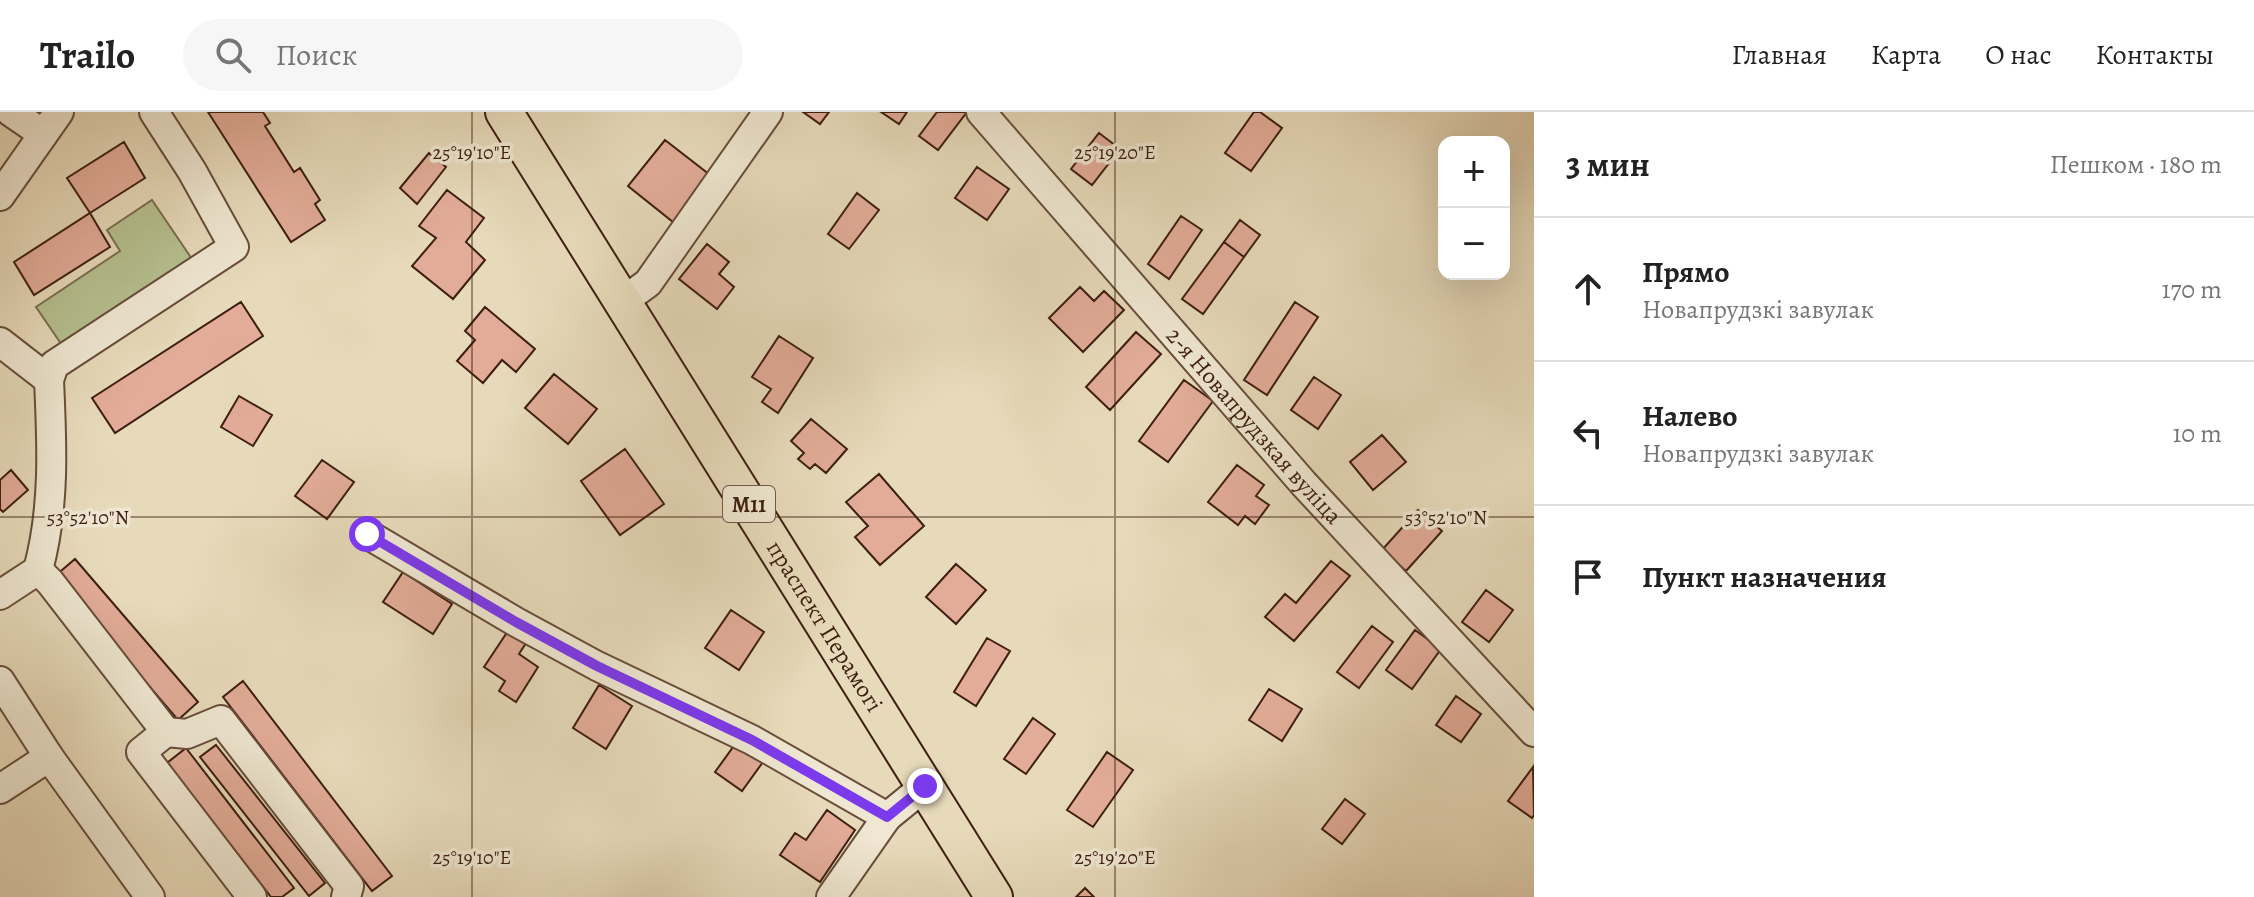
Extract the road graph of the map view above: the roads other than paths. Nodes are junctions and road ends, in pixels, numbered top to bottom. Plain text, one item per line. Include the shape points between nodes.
1 (11, 112) edge
2 (154, 112) edge
3 (504, 112) edge
4 (768, 112) edge
5 (981, 112) edge
6 (51, 123) edge
7 (0, 196) edge
8 (622, 302) junction
9 (0, 342) edge
10 (49, 380) junction
11 (367, 534) dead end
12 (38, 570) junction
13 (0, 595) edge
14 (0, 681) edge
15 (166, 732) junction
16 (1534, 732) edge
17 (49, 757) junction
18 (925, 786) junction
19 (0, 789) edge
20 (887, 817) junction
21 (150, 897) edge
22 (252, 897) edge
23 (346, 897) edge
24 (831, 897) edge
25 (994, 897) edge

1 - 6 street
2 - 10 street via 234,247 54,365
3 - 8 main road, праспект Перамогі / М11
4 - 8 street via 648,283
5 - 16 street, 2-я Новапрудзкая вуліца via 1304,484
6 - 7 street
8 - 18 main road, праспект Перамогі / М11
9 - 10 street
10 - 12 street via 53,469
11 - 20 street via 516,622 752,740
12 - 13 street
12 - 15 street
14 - 17 street
15 - 22 street via 141,752
15 - 23 street via 187,734 221,720 349,886
17 - 19 street
17 - 21 street
18 - 20 street
18 - 25 main road, праспект Перамогі / М11
20 - 24 street

